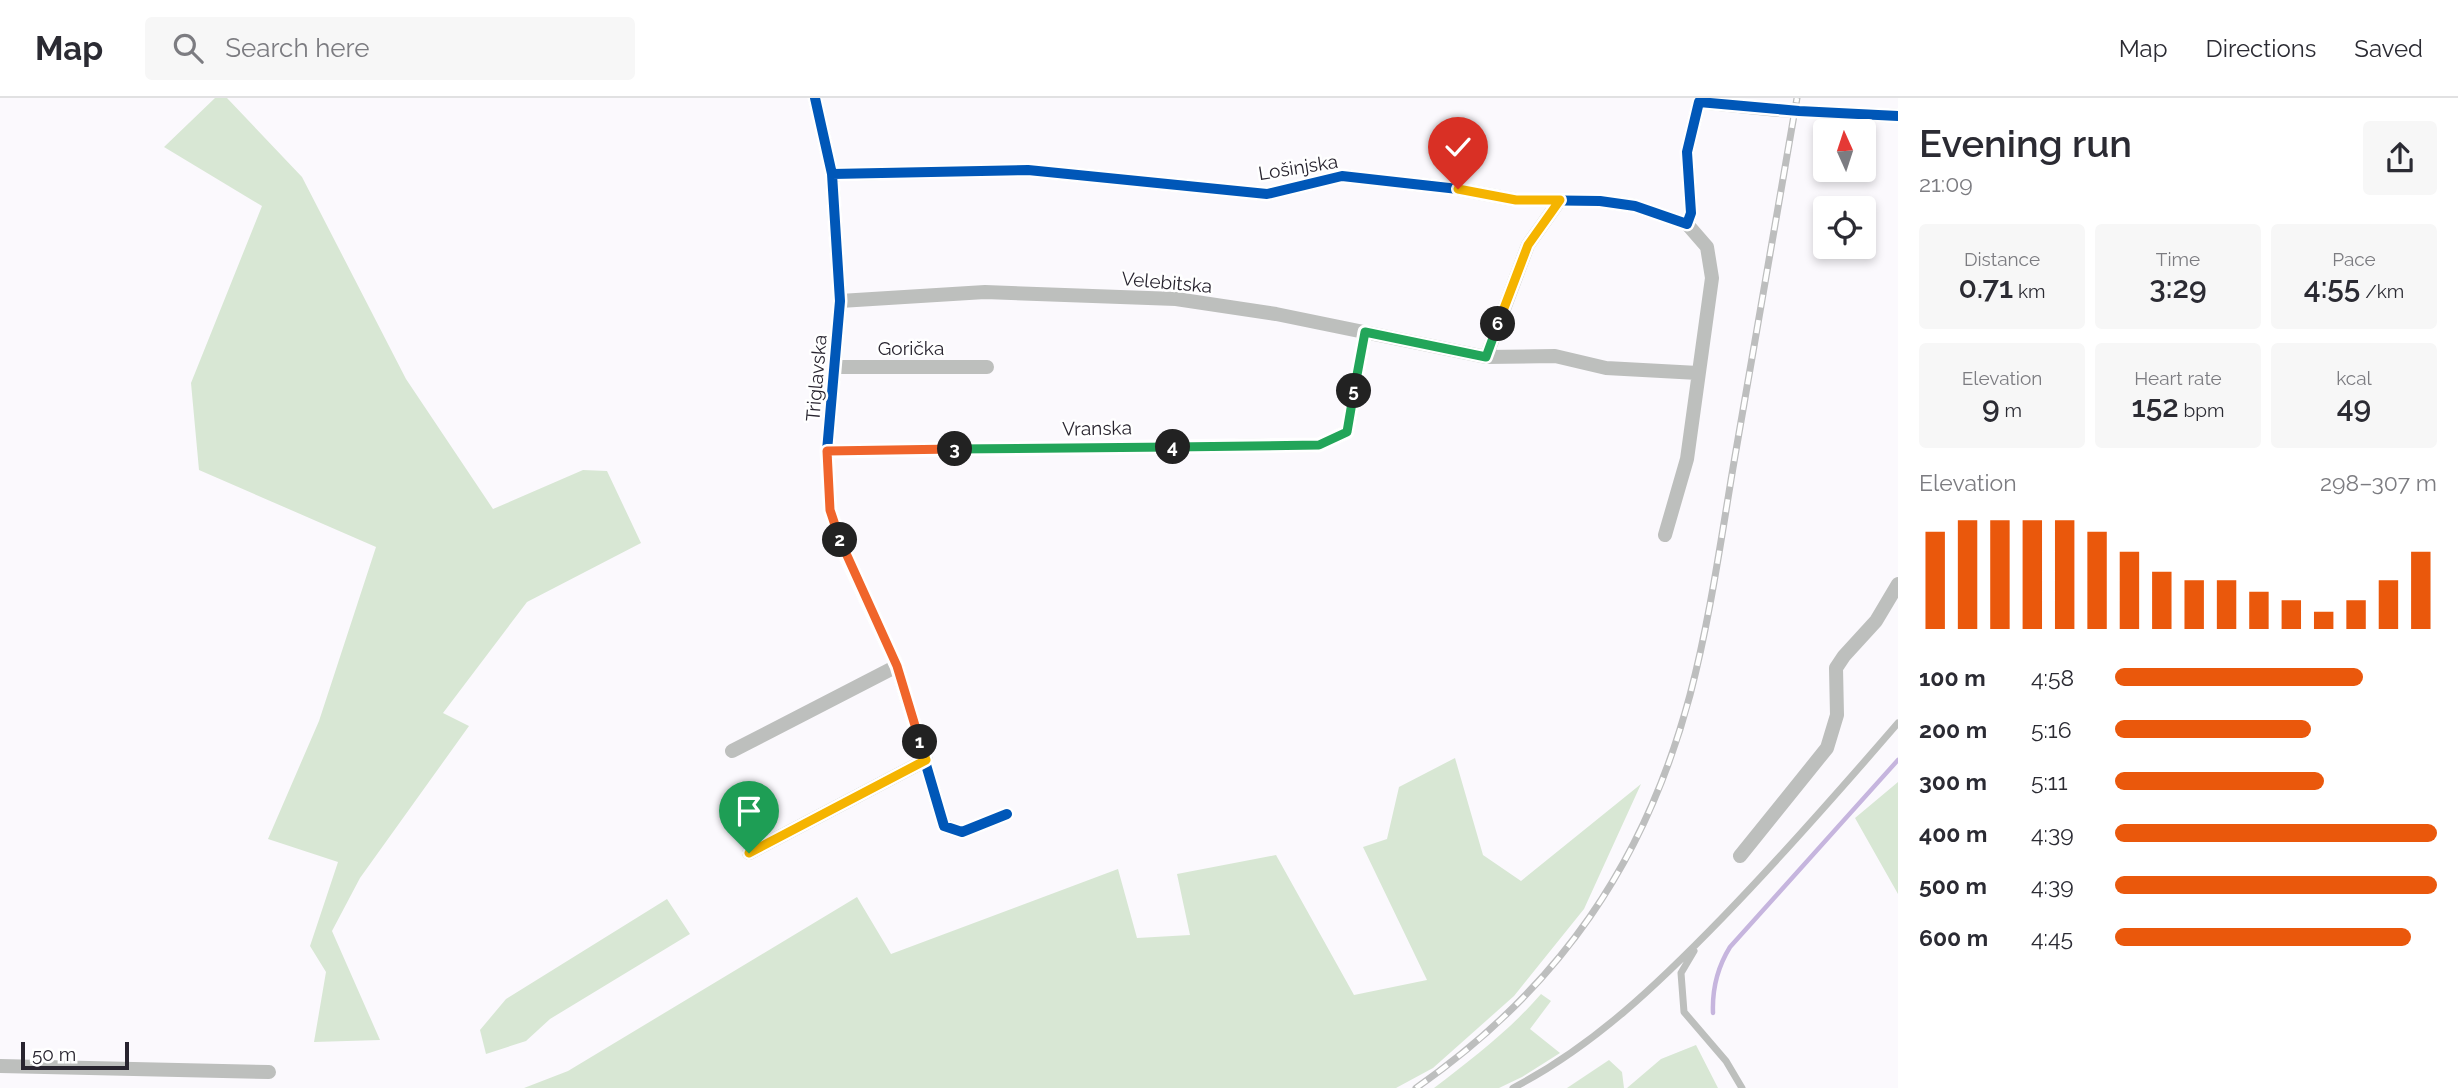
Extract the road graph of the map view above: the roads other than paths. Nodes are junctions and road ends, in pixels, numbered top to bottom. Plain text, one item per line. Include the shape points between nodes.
1 (816, 98) edge
2 (1684, 98) edge
3 (1699, 102) junction
4 (1778, 110) tunnel mouth
5 (1799, 111) tunnel mouth
6 (1898, 116) edge
7 (832, 174) junction
8 (1560, 200) junction
9 (1686, 224) junction
10 (840, 301) junction
11 (1365, 332) junction
12 (1486, 357) junction
13 (834, 367) junction
14 (987, 367) dead end
15 (1698, 373) junction
16 (827, 451) junction
17 (1665, 535) dead end
18 (1898, 584) edge
19 (897, 666) junction
20 (1898, 723) edge
21 (732, 751) dead end
22 (926, 760) junction
23 (1007, 814) dead end
24 (749, 853) dead end
25 (1740, 856) dead end
26 (1698, 943) junction
27 (0, 1066) edge
28 (269, 1072) dead end
29 (1513, 1088) edge
30 (1741, 1088) edge

1 - 7 street, Triglavska
2 - 3 street
3 - 4 street
3 - 9 street via 1687,152 1691,213
5 - 6 street
7 - 8 street, Lošinjska via 1028,170 1267,194 1342,176 1516,200
7 - 10 street, Triglavska
8 - 9 street, Lošinjska via 1635,206
8 - 12 street via 1528,245
9 - 15 street via 1707,247 1712,278
10 - 11 street, Velebitska via 985,292 1176,299
10 - 13 street, Triglavska
11 - 12 street, Velebitska
11 - 16 street, Vranska via 1347,432 1319,445
12 - 15 street, Velebitska via 1555,356 1606,368
13 - 14 street, Gorička
13 - 16 street, Triglavska
15 - 17 street via 1687,458
16 - 19 street, Triglavska via 830,510 847,559
18 - 25 street via 1876,621 1836,668 1837,715 1827,748
19 - 21 street
19 - 22 street, Triglavska
20 - 26 lane
22 - 23 street, Triglavska via 944,827 962,832
22 - 24 street
26 - 29 lane via 1608,1026
26 - 30 lane via 1681,973 1684,1012 1726,1061
27 - 28 street

